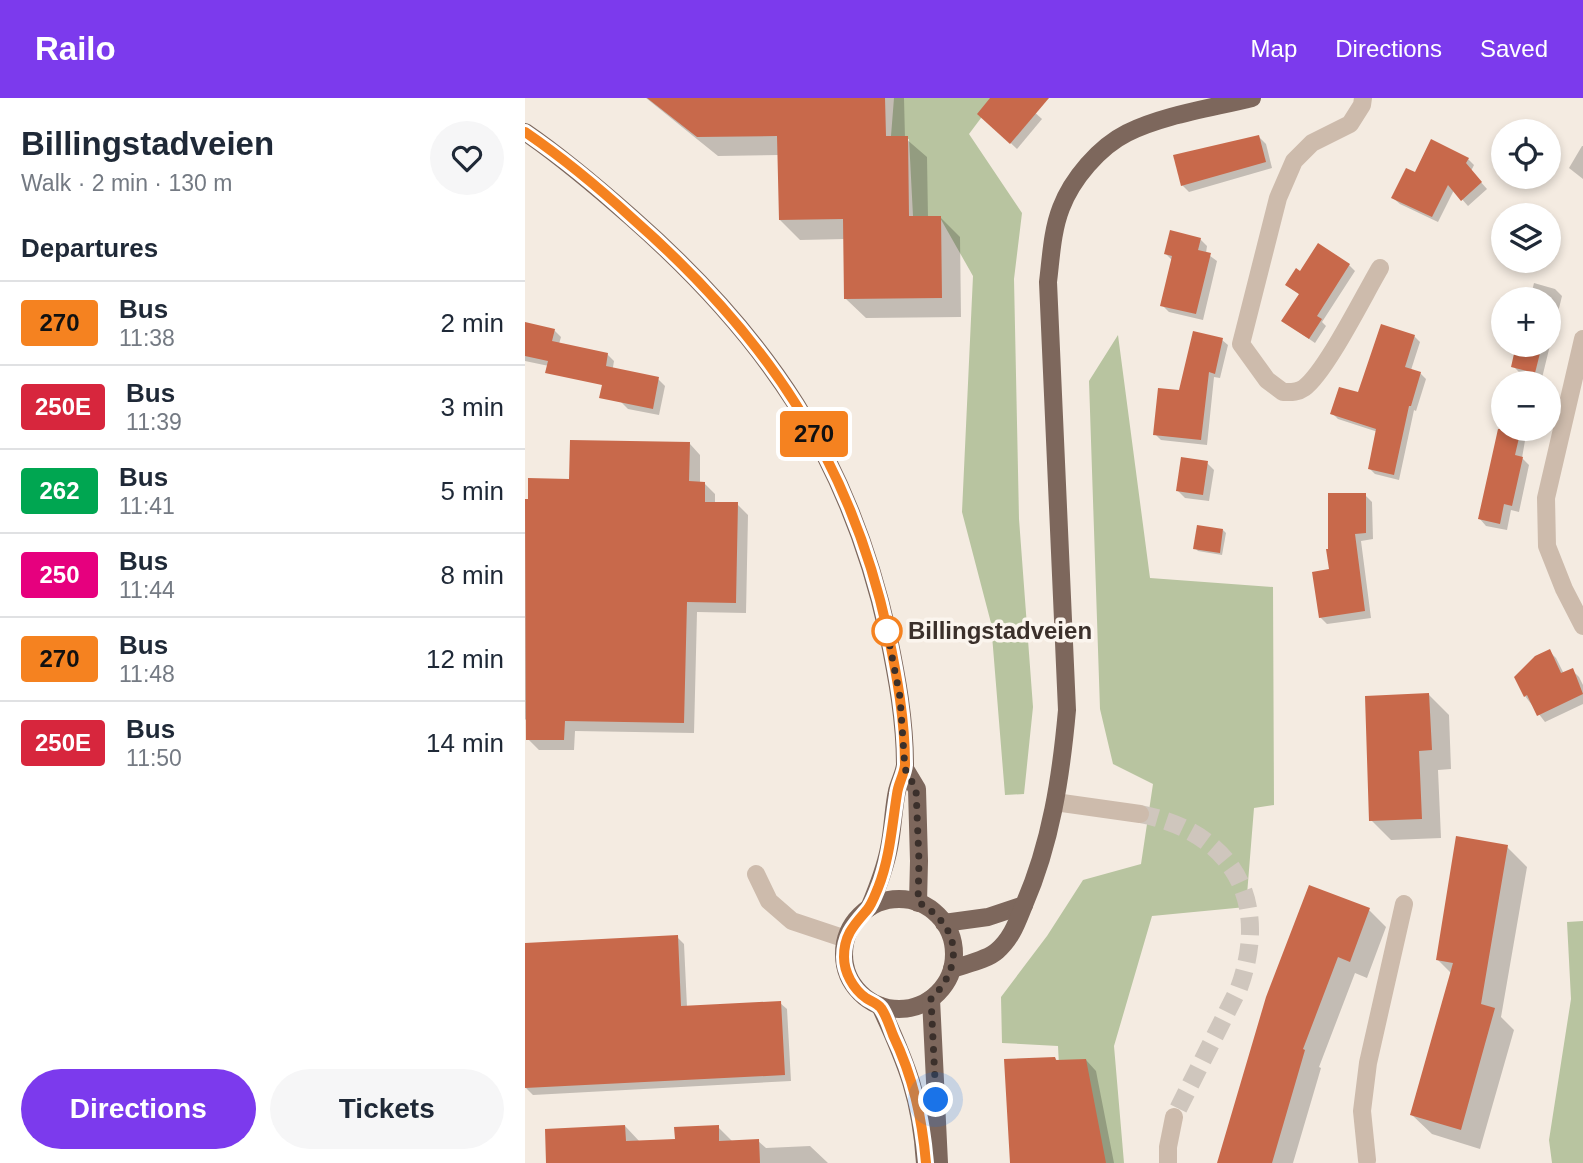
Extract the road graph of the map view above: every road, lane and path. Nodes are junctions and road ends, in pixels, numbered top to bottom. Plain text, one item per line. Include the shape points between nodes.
1 (1252, 98) edge
2 (1363, 98) edge
3 (525, 132) edge
4 (1380, 268) dead end
5 (1583, 338) edge
6 (1583, 626) edge
7 (905, 769) junction
8 (1055, 802) junction
9 (1140, 814) tunnel mouth
10 (755, 874) dead end
11 (918, 902) junction
12 (1404, 904) dead end
13 (1024, 905) junction
14 (869, 908) junction
15 (944, 923) junction
16 (846, 939) junction
17 (952, 969) junction
18 (931, 999) junction
19 (880, 1006) junction
20 (1174, 1117) tunnel mouth
21 (1370, 1162) edge
22 (926, 1163) edge
23 (939, 1163) edge
24 (1168, 1163) edge

1 - 8 main road via 1127,133 1102,150 1061,208 1048,282 1067,710
2 - 4 street via 1350,124 1312,143 1294,161 1277,198 1241,344 1267,380 1283,393 1306,387
3 - 7 main road via 593,183 698,279 789,391 850,506 875,580 900,697
5 - 6 street via 1546,498 1547,546
7 - 11 main road via 916,789
7 - 14 main road via 897,789 889,850
8 - 9 street
8 - 13 main road
10 - 16 street via 769,901 792,921
11 - 14 main road via 893,900
11 - 15 main road
12 - 21 street via 1368,1063 1362,1111
13 - 15 main road
13 - 17 main road via 1011,936 995,953
14 - 16 main road
15 - 17 main road via 953,945
16 - 19 main road via 844,960 849,979 862,996
17 - 18 main road
18 - 19 main road via 907,1009
18 - 23 main road
19 - 22 main road via 913,1082
20 - 24 street

